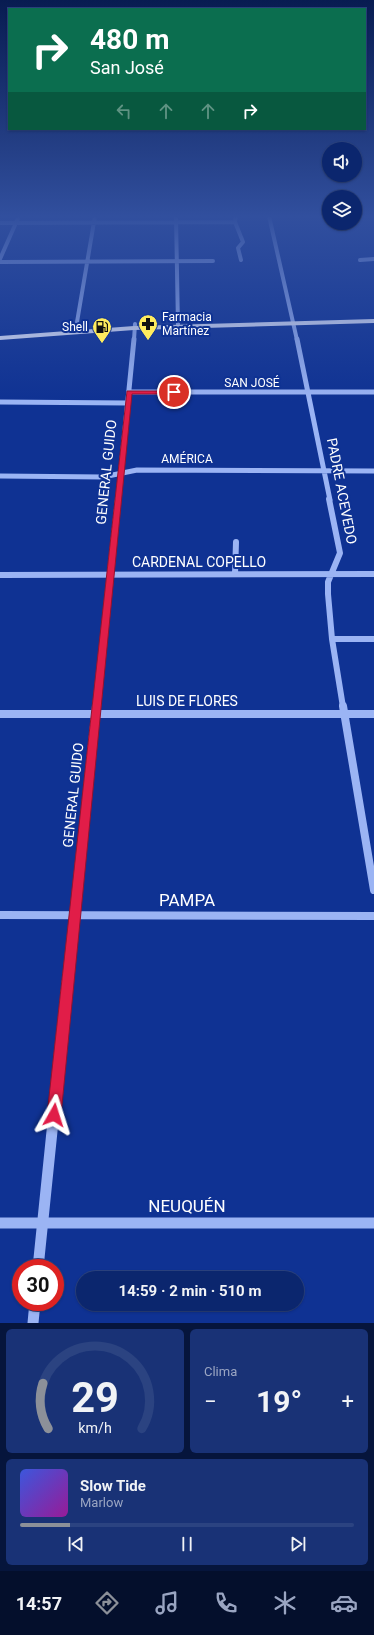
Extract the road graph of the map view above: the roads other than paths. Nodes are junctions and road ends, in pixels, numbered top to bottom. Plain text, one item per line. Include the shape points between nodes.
1 (84, 278) edge
2 (177, 278) edge
3 (283, 278) edge
4 (374, 318) edge
5 (374, 321) edge
6 (293, 322) junction
7 (177, 324) junction
8 (134, 326) junction
9 (76, 328) junction
10 (0, 333) edge
11 (0, 338) edge
12 (129, 392) junction
13 (374, 392) edge
14 (309, 393) junction
15 (0, 402) edge
16 (128, 403) junction
17 (325, 471) junction
18 (374, 471) edge
19 (121, 472) junction
20 (0, 476) edge
21 (236, 542) dead end
22 (332, 573) junction
23 (0, 574) edge
24 (110, 574) junction
25 (235, 574) junction
26 (374, 574) edge
27 (332, 639) junction
28 (374, 640) edge
29 (0, 714) edge
30 (96, 714) junction
31 (345, 714) junction
32 (374, 714) edge
33 (374, 890) edge
34 (0, 915) edge
35 (75, 915) junction
36 (374, 916) edge
37 (0, 1223) edge
38 (43, 1223) junction
39 (374, 1223) edge
40 (39, 1259) edge
41 (34, 1311) edge
42 (33, 1323) edge

1 - 9 street
2 - 7 street
3 - 6 street, PADRE ACEVEDO
4 - 6 main road
5 - 6 main road
6 - 7 main road
6 - 14 street, PADRE ACEVEDO
7 - 8 main road
8 - 9 main road
8 - 11 main road
8 - 12 street, GENERAL GUIDO
9 - 10 main road
12 - 14 street, SAN JOSÉ
12 - 16 street, GENERAL GUIDO
13 - 14 street, SAN JOSÉ
14 - 17 street, PADRE ACEVEDO
15 - 16 street
16 - 19 street, GENERAL GUIDO
17 - 18 street, AMÉRICA
17 - 19 street, AMÉRICA
17 - 22 street, PADRE ACEVEDO via 340,553
19 - 20 street, AMÉRICA via 104,477
19 - 24 street, GENERAL GUIDO
21 - 25 street
22 - 25 street, CARDENAL COPELLO
22 - 26 street, CARDENAL COPELLO
22 - 27 street, PADRE ACEVEDO via 328,582
23 - 24 street, CARDENAL COPELLO
24 - 25 street, CARDENAL COPELLO
24 - 30 street, GENERAL GUIDO
27 - 28 street
27 - 31 street, PADRE ACEVEDO
29 - 30 street, LUIS DE FLORES
30 - 31 street, LUIS DE FLORES
30 - 35 street, GENERAL GUIDO
31 - 32 street, LUIS DE FLORES
31 - 33 street, PADRE ACEVEDO
34 - 35 street, PAMPA
35 - 36 street, PAMPA
35 - 38 street, GENERAL GUIDO
37 - 38 street, NEUQUÉN
38 - 39 street, NEUQUÉN
38 - 40 street, GENERAL GUIDO
41 - 42 street

